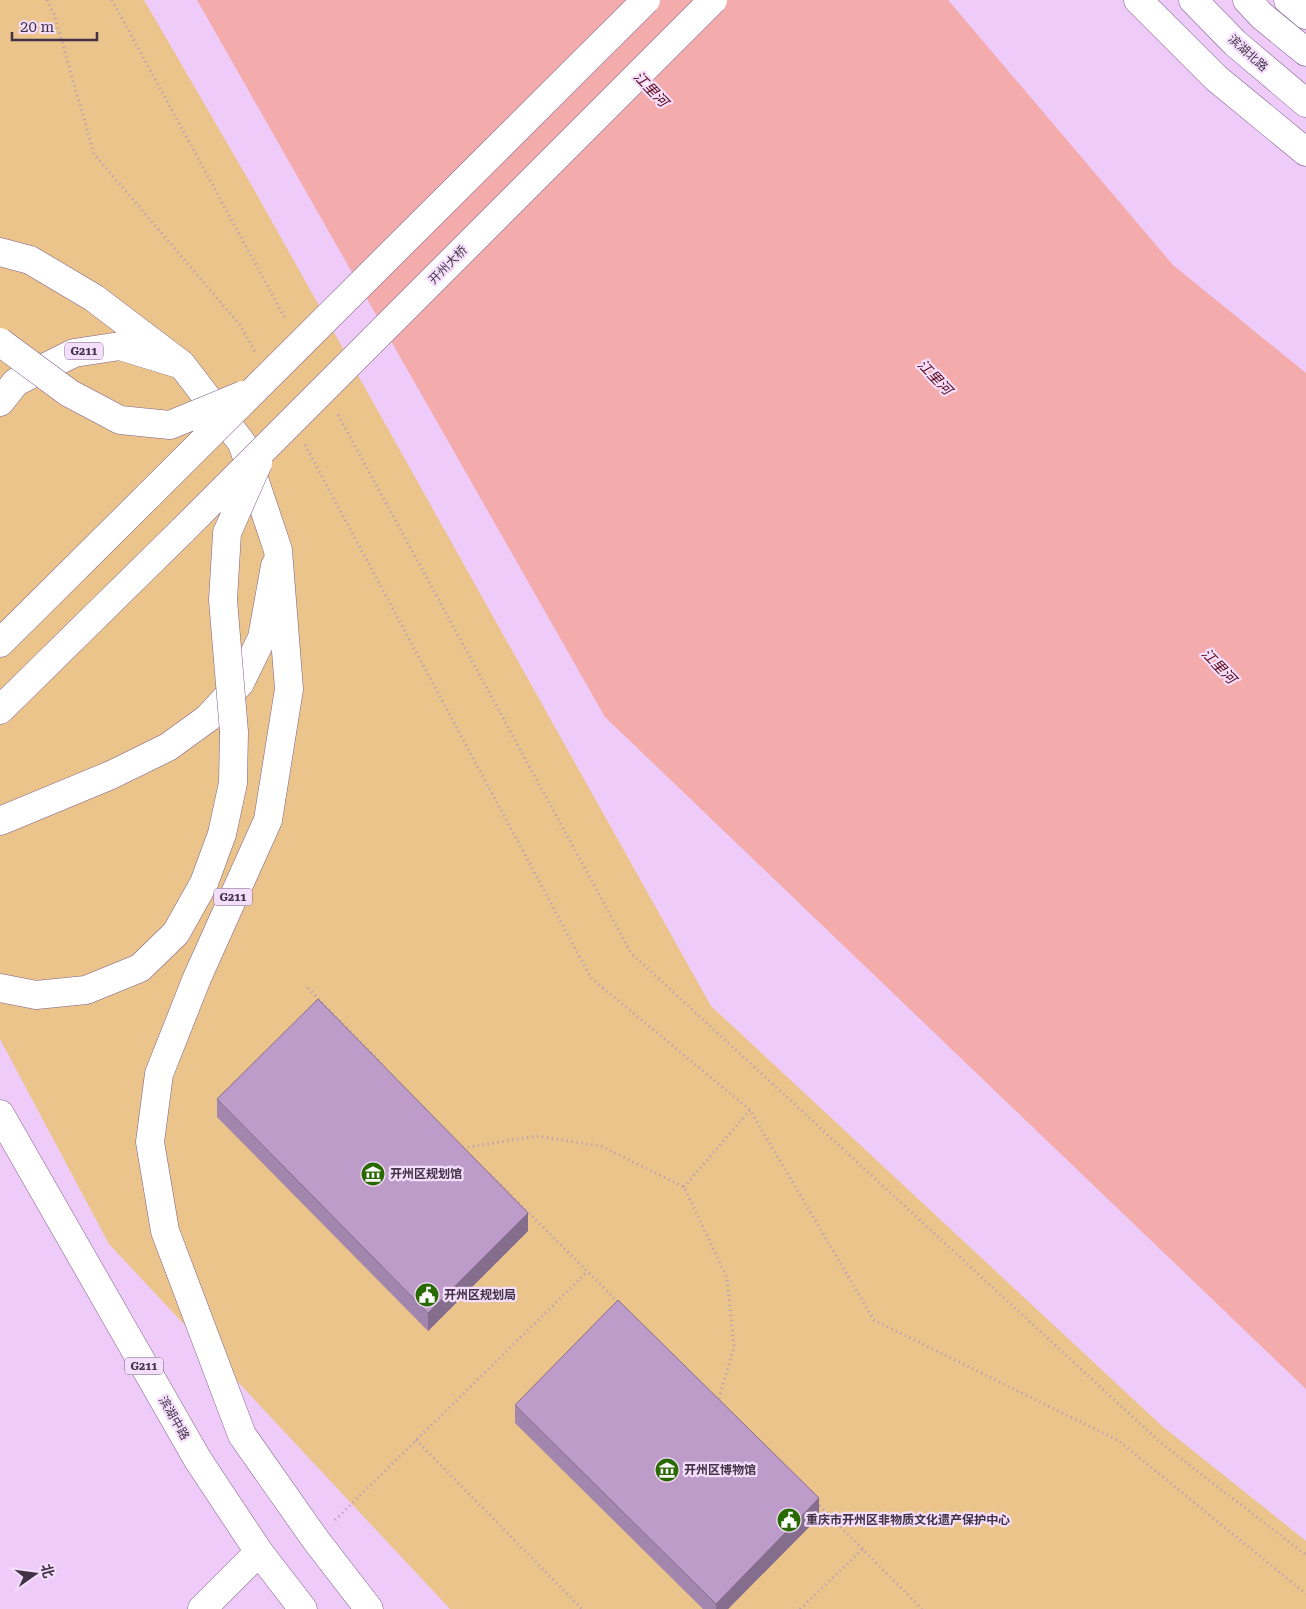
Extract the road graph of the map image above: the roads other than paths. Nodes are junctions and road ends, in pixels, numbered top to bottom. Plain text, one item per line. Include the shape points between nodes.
1 (646, 0) edge
2 (713, 0) edge
3 (1138, 0) edge
4 (1193, 0) edge
5 (1247, 0) edge
6 (1288, 0) edge
7 (1306, 14) edge
8 (1306, 52) edge
9 (1306, 103) edge
10 (1306, 152) edge
11 (0, 252) edge
12 (0, 342) edge
13 (182, 365) junction
14 (254, 391) junction
15 (0, 402) edge
16 (265, 449) junction
17 (278, 550) junction
18 (0, 643) edge
19 (0, 710) edge
20 (0, 821) edge
21 (0, 988) edge
22 (0, 1114) edge
23 (259, 1552) junction
24 (202, 1609) edge
25 (303, 1609) edge
26 (369, 1609) edge

1 - 14 main road, bridge
2 - 16 main road, 开州大桥, bridge
3 - 10 main road via 1216,78
4 - 9 main road, 滨湖北路 via 1235,43
5 - 8 main road
6 - 7 main road
11 - 13 main road via 30,260 94,298
12 - 14 main road, bridge via 69,393 120,420 170,425
13 - 15 main road, G211 via 120,346 74,353 16,382
13 - 17 main road, G211 via 242,443
14 - 18 main road, bridge
16 - 19 main road, 开州大桥, bridge
16 - 21 main road, bridge via 227,533 223,600 234,732 233,783 222,834 204,883 176,933 140,968 86,990 36,995
17 - 20 main road via 262,638 240,683 208,718 168,747 111,775
17 - 26 main road, G211 via 289,689 268,820 159,1074 150,1142 165,1231 242,1435
22 - 23 main road, 滨湖中路 / G211 via 198,1460
23 - 24 main road
23 - 25 main road, 滨湖中路 / G211

